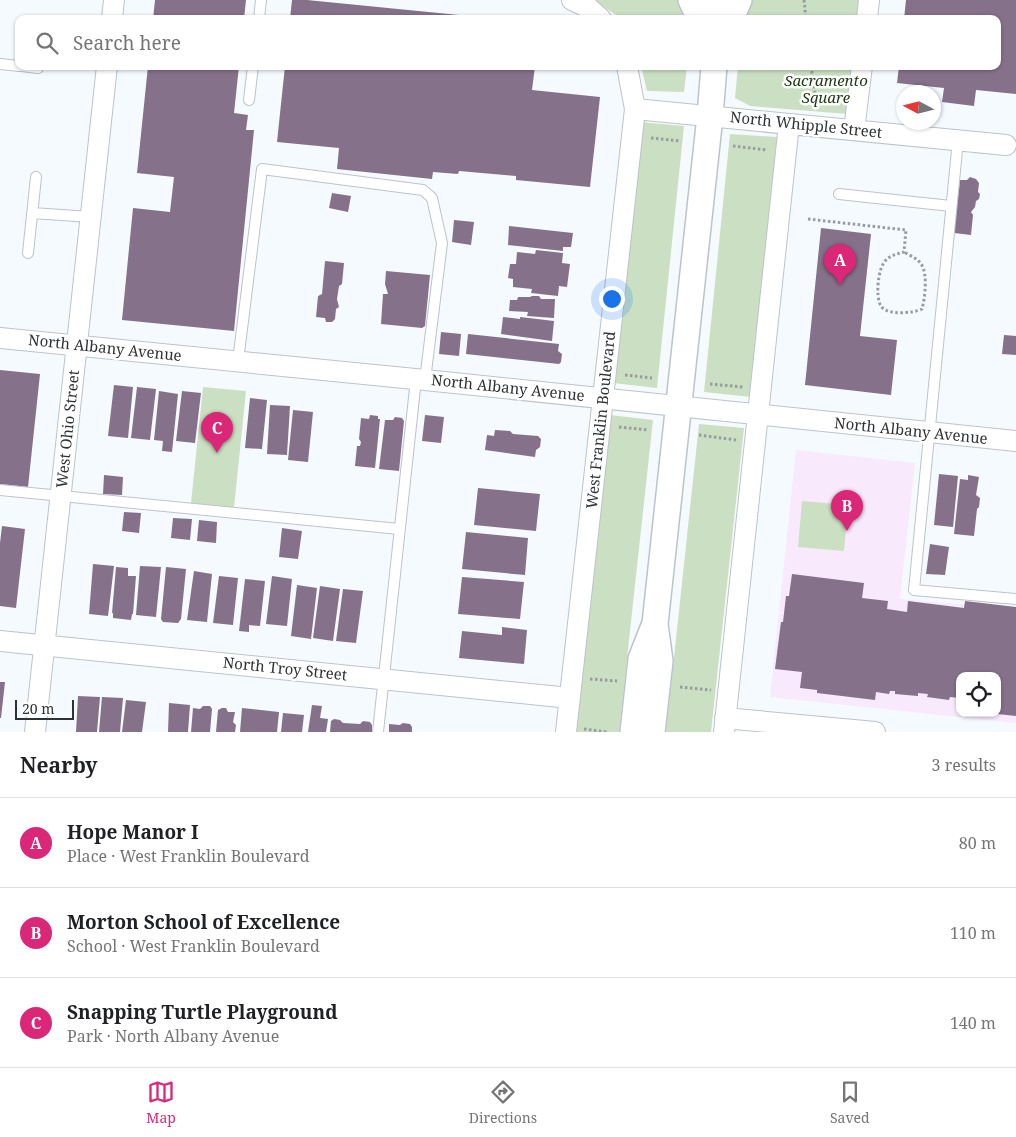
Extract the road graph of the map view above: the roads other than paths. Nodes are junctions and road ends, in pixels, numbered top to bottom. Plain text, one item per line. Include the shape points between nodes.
1 (114, 0) edge
2 (261, 0) edge
3 (572, 0) edge
4 (691, 0) edge
5 (714, 0) edge
6 (739, 0) edge
7 (869, 0) edge
8 (112, 15) edge
9 (259, 15) edge
10 (597, 15) edge
11 (698, 15) edge
12 (714, 15) edge
13 (733, 15) edge
14 (867, 15) edge
15 (0, 64) edge
16 (15, 66) edge
17 (107, 70) edge
18 (254, 70) edge
19 (628, 70) edge
20 (714, 70) edge
21 (862, 70) edge
22 (250, 100) dead end
23 (635, 108) junction
24 (710, 116) junction
25 (789, 124) junction
26 (854, 130) junction
27 (958, 140) junction
28 (1006, 145) dead end
29 (36, 177) dead end
30 (839, 194) dead end
31 (951, 206) junction
32 (32, 213) junction
33 (91, 217) junction
34 (28, 253) dead end
35 (0, 338) edge
36 (77, 346) junction
37 (238, 361) junction
38 (421, 379) junction
39 (603, 398) junction
40 (679, 407) junction
41 (758, 416) junction
42 (930, 433) junction
43 (1016, 442) edge
44 (0, 490) edge
45 (61, 496) junction
46 (399, 530) junction
47 (1016, 599) edge
48 (655, 624) junction
49 (0, 641) edge
50 (44, 645) junction
51 (384, 679) junction
52 (570, 698) junction
53 (725, 725) edge
54 (571, 730) edge
55 (35, 732) edge
56 (378, 732) edge
57 (633, 732) edge
58 (652, 732) edge
59 (875, 732) edge

1 - 8 street
2 - 9 lane
3 - 10 street
4 - 11 street
5 - 12 street
6 - 13 street
7 - 14 street
15 - 16 lane
17 - 33 street, West Ohio Street
18 - 22 lane
19 - 23 street, West Franklin Boulevard
20 - 24 street
21 - 26 street
23 - 24 street, North Whipple Street
23 - 39 street, West Franklin Boulevard
24 - 25 street, North Whipple Street
24 - 40 street
25 - 26 street, North Whipple Street
25 - 41 street
26 - 27 street, North Whipple Street
27 - 28 street, North Whipple Street
27 - 31 lane
29 - 32 lane
30 - 31 lane
31 - 42 lane
32 - 33 lane
32 - 34 lane
33 - 36 street, West Ohio Street
35 - 36 street, North Albany Avenue
36 - 37 street, North Albany Avenue
36 - 45 street, West Ohio Street
37 - 38 street, North Albany Avenue
37 - 38 lane via 262,169 423,190 432,198 442,243
38 - 39 street, North Albany Avenue
38 - 46 lane
39 - 40 street, North Albany Avenue
39 - 52 street, West Franklin Boulevard
40 - 41 street, North Albany Avenue
40 - 48 street
41 - 42 street, North Albany Avenue
41 - 53 street
42 - 43 street, North Albany Avenue
42 - 47 lane via 914,590
44 - 45 lane
45 - 46 lane
45 - 50 street, West Ohio Street
46 - 51 lane
48 - 57 street via 641,659
48 - 58 street via 660,661
49 - 50 street, North Troy Street
50 - 51 street, North Troy Street
50 - 55 street, West Ohio Street
51 - 52 street, North Troy Street
51 - 56 lane
52 - 54 street, West Franklin Boulevard
53 - 59 street

